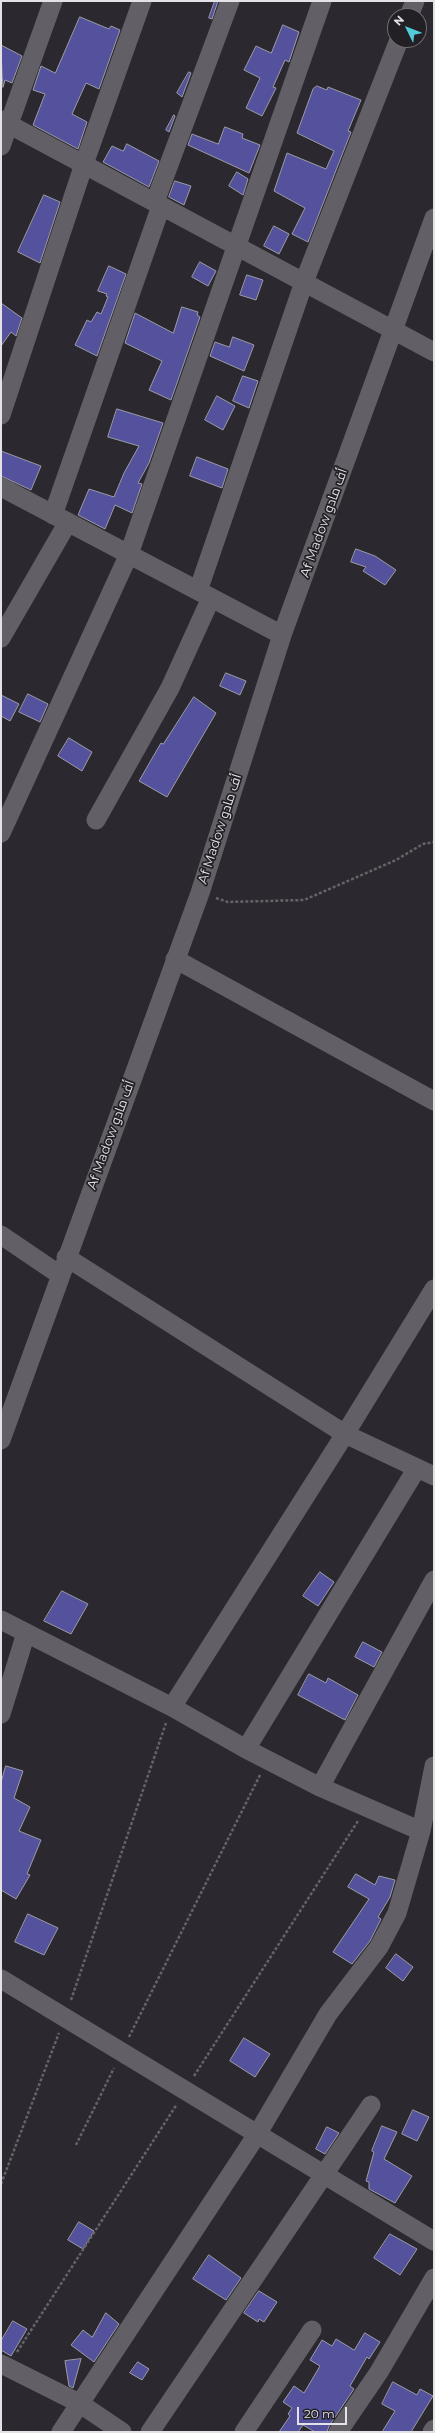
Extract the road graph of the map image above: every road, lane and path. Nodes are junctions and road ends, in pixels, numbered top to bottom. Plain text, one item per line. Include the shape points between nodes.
1 (53, 1) edge
2 (142, 1) edge
3 (230, 1) edge
4 (322, 1) edge
5 (396, 48) edge
6 (5, 122) edge
7 (1, 146) edge
8 (84, 164) junction
9 (158, 204) junction
10 (434, 218) edge
11 (236, 246) junction
12 (428, 253) edge
13 (304, 282) junction
14 (394, 331) junction
15 (434, 352) edge
16 (1, 415) edge
17 (1, 487) edge
18 (61, 518) junction
19 (129, 554) junction
20 (205, 594) junction
21 (282, 635) junction
22 (1, 638) edge
23 (96, 820) dead end
24 (1, 833) edge
25 (434, 842) edge
26 (200, 893) junction
27 (175, 959) junction
28 (434, 1101) edge
29 (1, 1235) edge
30 (63, 1266) junction
31 (434, 1289) edge
32 (345, 1434) junction
33 (1, 1440) edge
34 (417, 1468) junction
35 (434, 1476) edge
36 (434, 1580) edge
37 (1, 1620) edge
38 (26, 1632) junction
39 (172, 1707) junction
40 (1, 1714) edge
41 (246, 1749) junction
42 (268, 1760) junction
43 (434, 1766) edge
44 (320, 1787) junction
45 (420, 1831) junction
46 (1, 1979) edge
47 (65, 2017) junction
48 (122, 2051) junction
49 (371, 2105) dead end
50 (258, 2133) junction
51 (76, 2145) dead end
52 (324, 2174) junction
53 (1, 2184) edge
54 (434, 2241) edge
55 (434, 2278) edge
56 (312, 2330) dead end
57 (3, 2370) edge
58 (79, 2403) junction
59 (434, 2429) edge
60 (61, 2432) edge
61 (122, 2432) edge
62 (150, 2432) edge
63 (244, 2432) edge
64 (338, 2432) edge
65 (432, 2432) edge

1 - 6 street
2 - 8 street
3 - 9 street
4 - 11 street
5 - 13 street
6 - 7 street
6 - 8 street
8 - 9 street
8 - 16 street
9 - 11 street
9 - 18 street
10 - 12 street, Af Madow أف مادو
11 - 13 street
11 - 19 street
12 - 14 street, Af Madow أف مادو
13 - 14 street
13 - 20 street
14 - 15 street
14 - 21 street, Af Madow أف مادو
17 - 18 street
18 - 19 street
18 - 22 street
19 - 20 street
19 - 24 street
20 - 21 street
20 - 23 street via 170,688
21 - 26 street, Af Madow أف مادو
25 - 26 path via 422,844 396,860 304,900 228,902
26 - 27 street, Af Madow أف مادو
27 - 28 street
27 - 30 street, Af Madow أف مادو
29 - 30 street
30 - 32 street
30 - 33 street, Af Madow أف مادو
31 - 32 street
32 - 34 street
32 - 39 street
34 - 35 street
34 - 41 street
36 - 44 street
37 - 38 street
38 - 39 street
38 - 40 street
39 - 41 street
39 - 47 path
41 - 42 street
42 - 44 street
42 - 48 path
43 - 45 street
44 - 45 street
45 - 50 street via 397,1913 379,1947 328,2014
46 - 47 street
47 - 48 street
47 - 53 path
48 - 50 street
48 - 51 path
49 - 52 street
50 - 52 street
50 - 58 street
52 - 54 street
52 - 62 street
55 - 64 street via 379,2372
56 - 63 street
57 - 58 street
58 - 60 street
58 - 61 street
59 - 65 street

